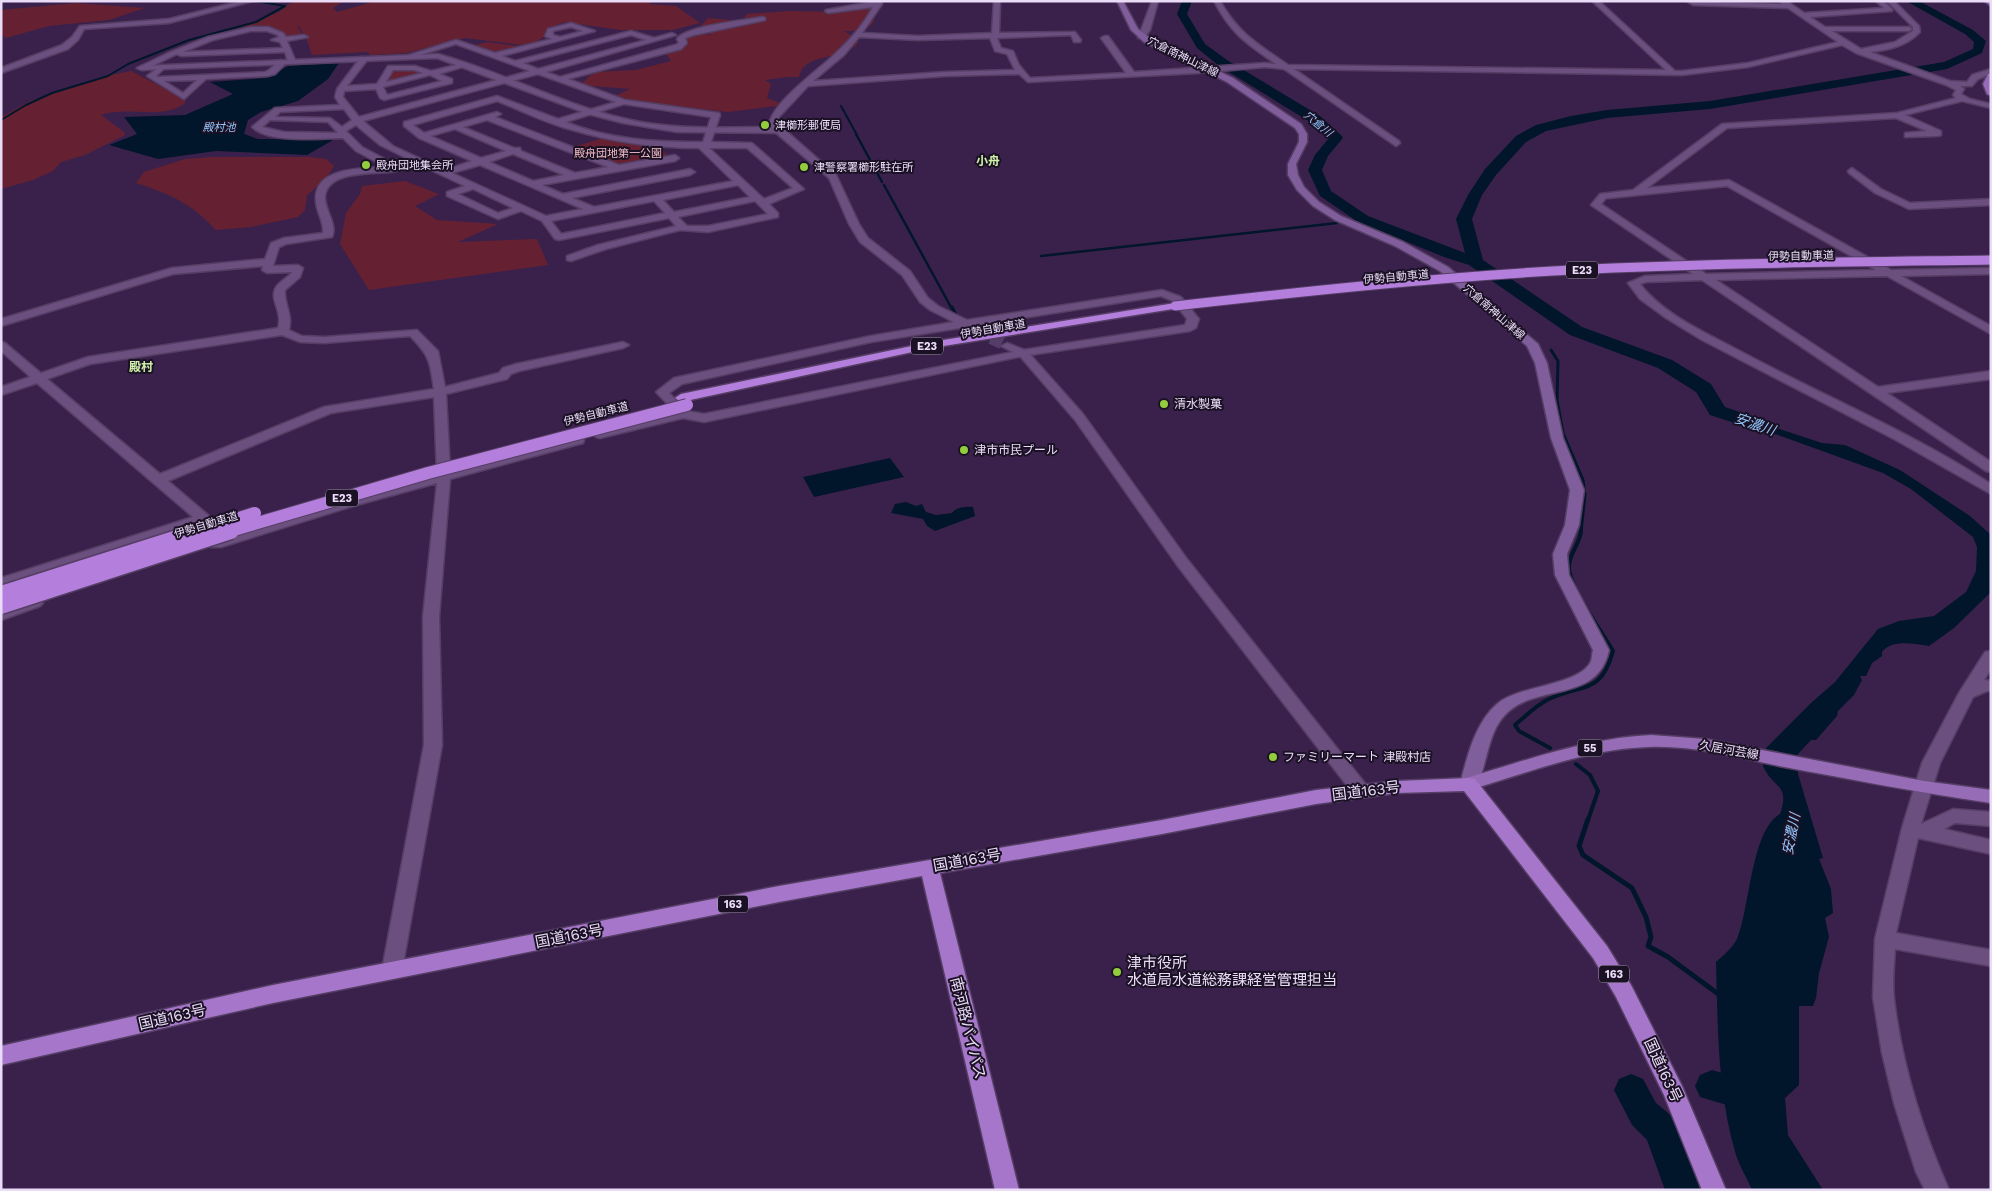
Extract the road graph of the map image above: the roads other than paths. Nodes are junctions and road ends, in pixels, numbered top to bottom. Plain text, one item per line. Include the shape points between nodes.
1 (250, 1) edge
2 (999, 1) edge
3 (1120, 1) edge
4 (1160, 1) edge
5 (1217, 1) edge
6 (1595, 1) edge
7 (1690, 1) edge
8 (1879, 1) edge
9 (1890, 1) edge
10 (1987, 1) edge
11 (879, 2) edge
12 (1155, 4) edge
13 (1786, 4) edge
14 (1991, 4) edge
15 (1802, 5) dead end
16 (828, 11) dead end
17 (1845, 12) junction
18 (1801, 15) junction
19 (763, 19) dead end
20 (1810, 22) junction
21 (1841, 22) dead end
22 (1822, 29) junction
23 (1877, 29) junction
24 (1909, 29) dead end
25 (591, 31) junction
26 (672, 35) dead end
27 (857, 35) junction
28 (996, 36) junction
29 (1141, 36) junction
30 (304, 37) dead end
31 (611, 38) junction
32 (1105, 38) dead end
33 (560, 39) junction
34 (1897, 39) dead end
35 (264, 40) dead end
36 (283, 40) junction
37 (654, 40) junction
38 (1077, 40) dead end
39 (227, 42) dead end
40 (198, 43) junction
41 (1841, 43) junction
42 (623, 49) junction
43 (287, 50) junction
44 (1861, 52) junction
45 (170, 54) junction
46 (494, 56) junction
47 (646, 56) junction
48 (407, 57) junction
49 (364, 59) junction
50 (283, 62) junction
51 (292, 62) junction
52 (516, 64) junction
53 (465, 65) junction
54 (162, 67) junction
55 (1286, 67) junction
56 (1213, 70) junction
57 (1, 71) edge
58 (1991, 71) edge
59 (538, 72) junction
60 (1020, 72) junction
61 (431, 73) junction
62 (1673, 73) junction
63 (1131, 74) junction
64 (1991, 76) edge
65 (204, 77) junction
66 (157, 79) junction
67 (560, 79) junction
68 (506, 80) junction
69 (1028, 80) junction
70 (1950, 83) junction
71 (804, 84) junction
72 (379, 86) junction
73 (1036, 88) dead end
74 (341, 89) junction
75 (411, 91) junction
76 (1991, 94) edge
77 (1958, 99) junction
78 (432, 100) junction
79 (624, 102) junction
80 (345, 107) junction
81 (319, 108) junction
82 (520, 108) junction
83 (456, 110) junction
84 (1989, 110) edge
85 (591, 112) junction
86 (1897, 115) junction
87 (488, 117) junction
88 (264, 119) junction
89 (330, 120) junction
90 (358, 120) junction
91 (558, 122) junction
92 (455, 126) junction
93 (778, 130) junction
94 (711, 131) junction
95 (343, 133) junction
96 (1908, 135) dead end
97 (422, 136) junction
98 (548, 141) junction
99 (1396, 143) dead end
100 (662, 145) junction
101 (704, 146) junction
102 (514, 151) junction
103 (675, 158) junction
104 (420, 162) junction
105 (480, 162) junction
106 (617, 168) junction
107 (396, 169) junction
108 (1852, 171) dead end
109 (690, 172) junction
110 (444, 173) junction
111 (573, 176) junction
112 (740, 182) junction
113 (531, 184) junction
114 (473, 186) junction
115 (707, 188) junction
116 (1635, 192) junction
117 (560, 197) junction
118 (656, 198) junction
119 (760, 201) junction
120 (1991, 202) edge
121 (521, 208) junction
122 (593, 210) junction
123 (672, 215) junction
124 (545, 220) junction
125 (682, 227) junction
126 (571, 258) dead end
127 (1991, 260) edge
128 (268, 262) junction
129 (1991, 266) edge
130 (1991, 271) edge
131 (1886, 272) junction
132 (1702, 276) junction
133 (1178, 310) junction
134 (1, 323) edge
135 (971, 327) junction
136 (283, 331) junction
137 (1991, 331) edge
138 (1, 345) edge
139 (623, 345) dead end
140 (1007, 346) tunnel mouth
141 (1022, 353) junction
142 (1991, 375) edge
143 (39, 378) junction
144 (1, 391) edge
145 (1875, 391) junction
146 (440, 392) junction
147 (684, 406) junction
148 (1991, 468) edge
149 (444, 477) junction
150 (158, 480) junction
151 (1991, 490) edge
152 (1, 583) edge
153 (1, 594) edge
154 (1, 606) edge
155 (1, 615) edge
156 (1991, 656) edge
157 (1991, 686) edge
158 (1967, 693) junction
159 (1469, 784) junction
160 (1921, 786) junction
161 (1361, 791) junction
162 (1991, 797) edge
163 (1991, 819) edge
164 (1916, 830) junction
165 (1991, 847) edge
166 (929, 867) junction
167 (1885, 939) junction
168 (1991, 958) edge
169 (392, 970) junction
170 (1, 1056) edge
171 (1007, 1190) edge
172 (1714, 1190) edge
173 (1937, 1190) edge

1 - 57 street via 169,21 82,27 65,47
2 - 28 street via 994,26
3 - 29 main road, 穴倉南神山津線
4 - 12 street via 1160,4
5 - 55 street via 1228,21 1244,38
6 - 62 street
7 - 13 street via 1693,4
8 - 17 street via 1890,10
9 - 44 street via 1917,27 1916,32 1905,41
10 - 14 main road
11 - 16 street
11 - 27 street
12 - 29 street
13 - 15 street
13 - 18 street
17 - 18 street
17 - 23 street
18 - 20 street
19 - 47 street via 702,29 682,37 681,46
20 - 21 street
20 - 22 street
22 - 23 street
22 - 41 street
23 - 24 street
23 - 34 street
25 - 31 street
25 - 33 street
25 - 33 street via 571,25 550,30 549,36
26 - 37 street
27 - 28 street via 918,38
27 - 71 street
28 - 38 street via 1073,34
28 - 60 street via 993,37 998,48 1010,53
29 - 56 main road, 穴倉南神山津線
30 - 36 street
31 - 37 street via 631,33
31 - 52 street
32 - 63 street
33 - 46 street
35 - 36 street
36 - 40 street via 278,32 259,30 223,35
36 - 43 street
37 - 42 street
39 - 40 street
40 - 45 street
41 - 44 street
41 - 62 street via 1748,64
42 - 47 street
42 - 59 street
43 - 45 street
43 - 51 street
44 - 70 street
45 - 54 street via 141,68
46 - 48 street via 456,42
46 - 52 street
47 - 67 street
48 - 49 street
48 - 53 street via 438,56
49 - 51 street
49 - 74 street
50 - 51 street
50 - 54 street
50 - 65 street via 265,74
52 - 59 street
53 - 61 street
53 - 68 street
54 - 66 street via 151,76
55 - 56 street via 1265,65
55 - 62 street
55 - 99 street
56 - 63 street
56 - 159 main road, 穴倉南神山津線 via 1298,126 1303,142 1292,164 1293,175 1310,199 1330,214 1399,244 1444,269 1532,344 1541,363 1551,415 1577,490 1572,525 1560,554 1562,575 1602,650 1602,658 1594,670 1581,679 1520,698 1503,708 1480,746
58 - 70 street via 1975,77 1968,84
59 - 67 street
59 - 68 street
60 - 69 street
60 - 71 street
61 - 72 street
61 - 72 street via 415,68 391,68
61 - 75 street via 449,81
63 - 69 street
64 - 76 main road via 1987,84
65 - 66 street
65 - 66 street via 184,97
67 - 79 street
68 - 78 street
68 - 85 street
69 - 73 street
70 - 77 street via 1960,89
71 - 93 street via 773,119
72 - 74 street
72 - 75 street via 384,98
74 - 80 street via 339,97
75 - 78 street
77 - 84 street
77 - 86 street
78 - 83 street
78 - 90 street
79 - 85 street
79 - 94 street via 716,115
80 - 81 street
80 - 90 street
81 - 88 street via 278,110
81 - 89 street
82 - 83 street via 497,98
82 - 87 street
82 - 91 street
83 - 97 street via 407,124
85 - 91 street
85 - 94 street via 643,126
86 - 96 street via 1938,132
86 - 116 street via 1725,126
87 - 92 street
87 - 98 street
88 - 89 street
88 - 95 street via 256,128 266,133
89 - 95 street
90 - 95 street
90 - 104 street via 383,144
91 - 100 street via 616,139
92 - 97 street
92 - 102 street
93 - 94 street
93 - 135 street via 833,177 864,240 906,273 924,300
94 - 101 street
95 - 107 street via 365,153
97 - 105 street
98 - 102 street
98 - 106 street
100 - 101 street
100 - 103 street
101 - 112 street
101 - 119 street via 749,145 799,189
102 - 105 street
102 - 111 street
103 - 106 street
103 - 109 street
104 - 107 street
104 - 110 street
105 - 110 street
105 - 113 street
106 - 111 street
107 - 128 street via 355,171 326,184 322,190 321,208 330,230 328,235 277,243
108 - 120 street via 1878,191 1909,206
109 - 115 street
109 - 117 street
110 - 114 street
111 - 113 street
112 - 115 street
112 - 119 street
113 - 117 street
114 - 121 street
114 - 121 street via 450,194 498,216
115 - 118 street
116 - 131 street via 1729,183
116 - 132 street via 1603,196 1596,205
117 - 122 street
118 - 122 street
118 - 123 street
119 - 123 street
119 - 125 street via 775,215 708,228
121 - 124 street
122 - 124 street
123 - 124 street via 559,237
123 - 125 street
125 - 126 street
127 - 133 highway, 伊勢自動車道 / E23, bridge via 1725,264 1511,274 1306,292
128 - 134 street via 172,271
128 - 136 street via 267,270 298,268 296,275 280,289 279,301 286,310
129 - 133 highway, 伊勢自動車道 / E23 via 1732,271 1518,281
130 - 131 street
131 - 132 street
131 - 137 street
132 - 145 street
132 - 151 street via 1645,279 1633,283 1634,289 1649,301 1704,336 1951,464
133 - 147 highway, 伊勢自動車道 / E23 via 937,353
135 - 141 street via 1162,293 1177,299 1192,319 1190,328
135 - 147 street via 870,339 678,382 662,392
136 - 143 street via 88,361
136 - 146 street via 300,339 324,340 414,332 432,351
138 - 143 street
139 - 146 street via 516,368 503,376
140 - 141 street
141 - 147 street via 704,418
141 - 161 street via 1079,417 1182,562
142 - 145 street
143 - 144 street
143 - 150 street
145 - 148 street
146 - 149 street
146 - 150 street via 328,410
147 - 149 street
147 - 153 highway, 伊勢自動車道 / E23, bridge via 531,435 391,473 172,538
147 - 154 highway, 伊勢自動車道 / E23, bridge via 378,487
149 - 155 street via 170,558
149 - 169 street via 431,617 433,745
150 - 152 street via 203,518
156 - 158 street
157 - 158 street via 1985,685
158 - 160 street
159 - 160 main road, 久居河芸線 / 55 via 1593,747 1644,741 1684,742
159 - 161 highway, 国道163号 / 163 via 1427,784
159 - 172 highway, 国道163号 / 163 via 1600,952 1624,991 1674,1093
160 - 162 main road, 久居河芸線 / 55
160 - 164 street
161 - 166 highway, 国道163号 / 163
163 - 164 street via 1953,816
164 - 165 street
164 - 167 street
166 - 169 highway, 国道163号 / 163
166 - 171 highway, 南河路バイパス
167 - 168 street
167 - 173 street via 1882,997 1893,1052 1905,1103
169 - 170 highway, 国道163号 / 163

